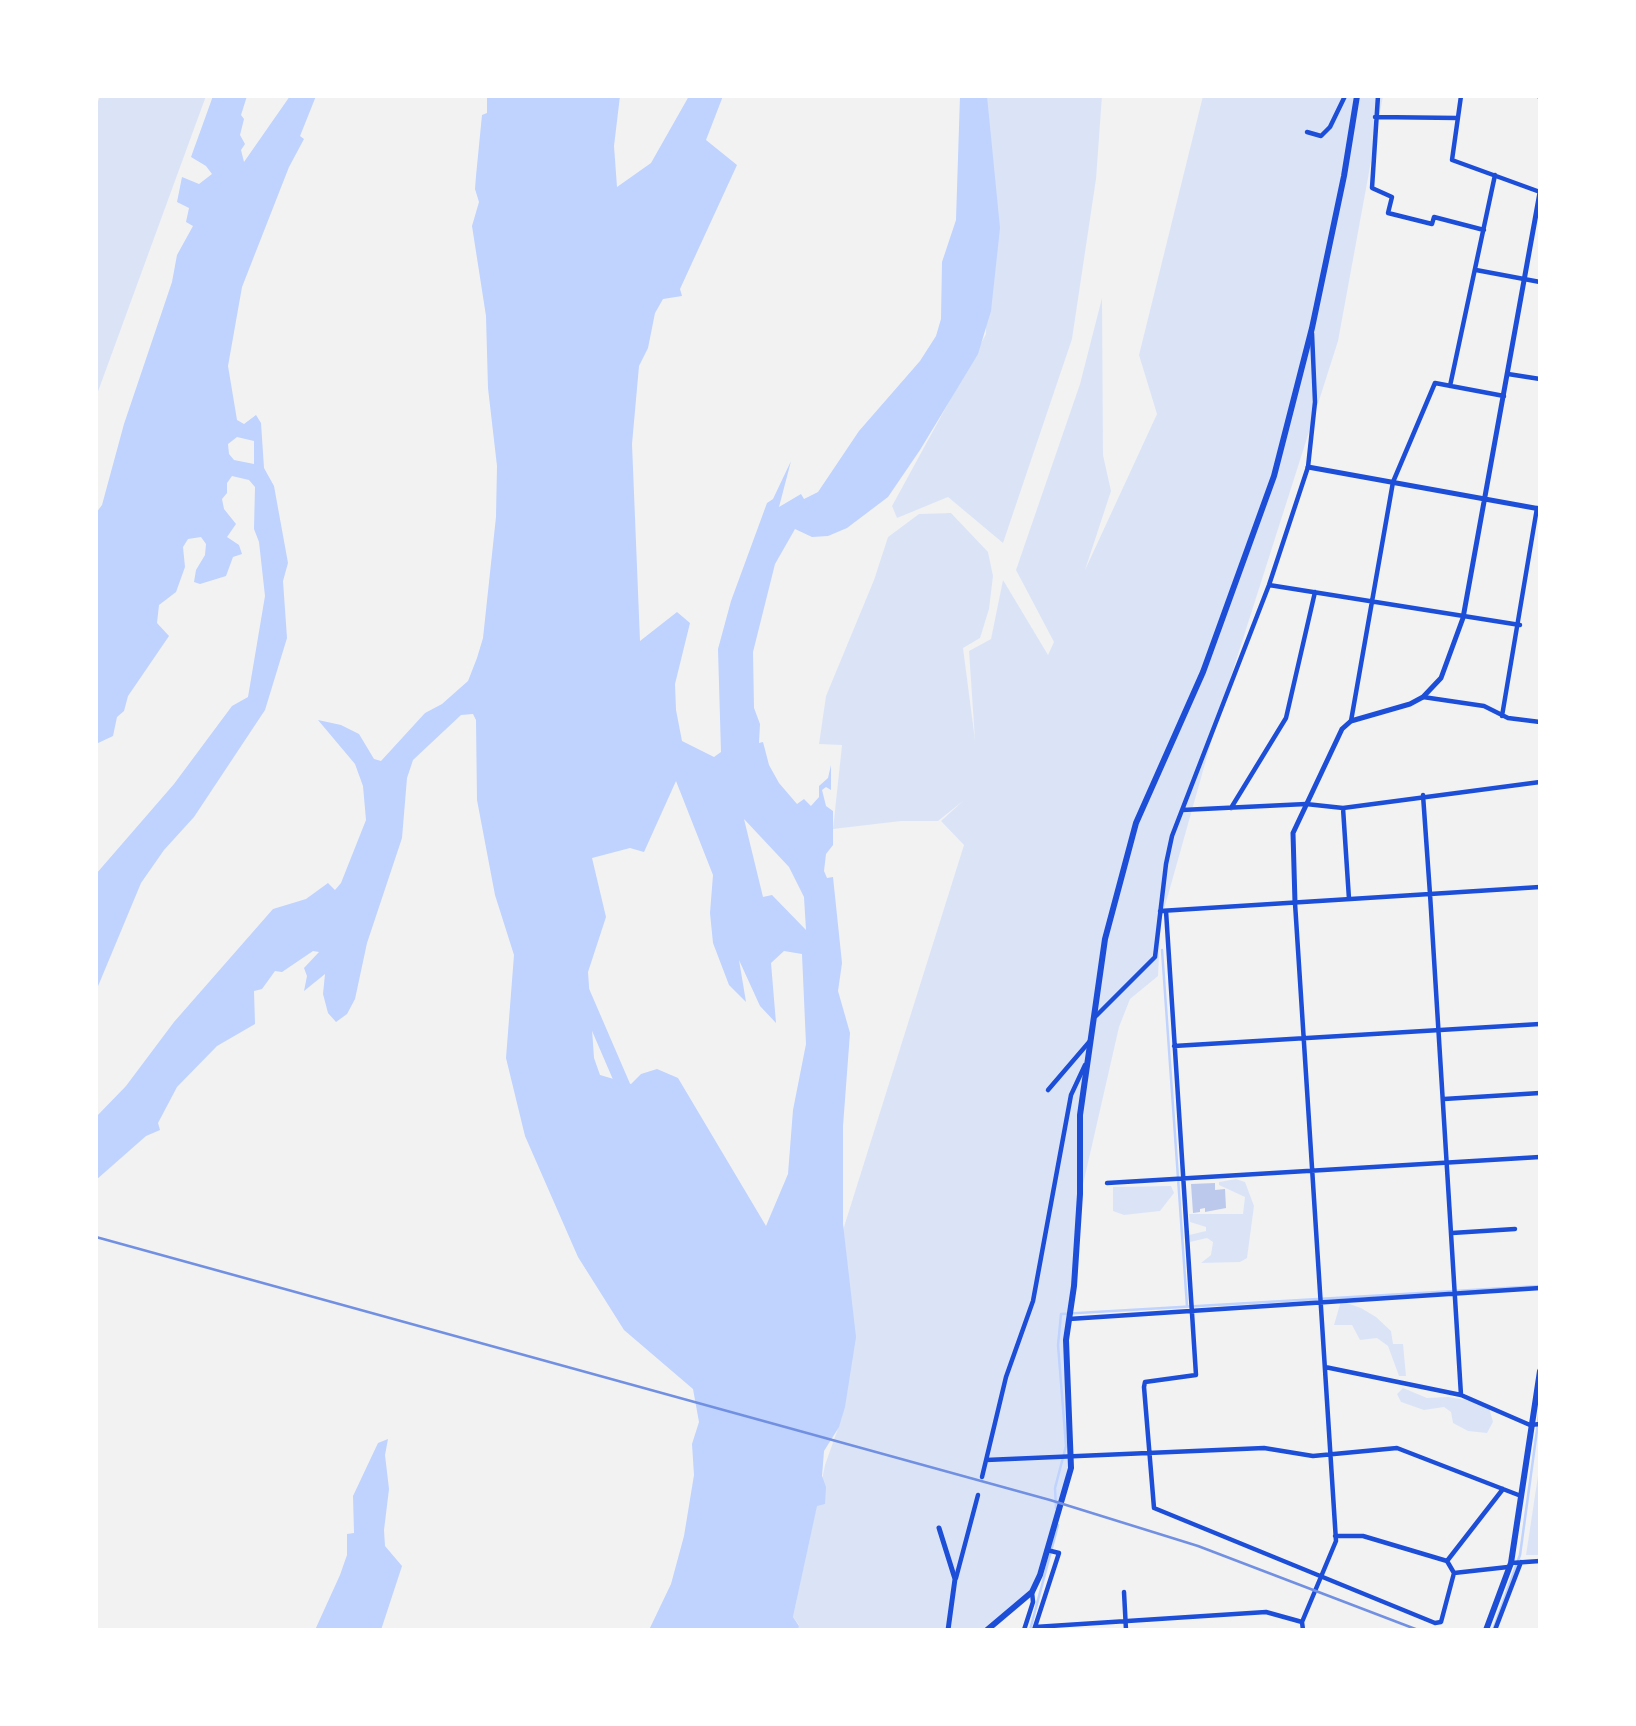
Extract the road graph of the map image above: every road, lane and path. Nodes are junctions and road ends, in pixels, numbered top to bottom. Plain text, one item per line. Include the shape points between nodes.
1 (1345, 96) edge
2 (1357, 96) edge
3 (1378, 96) edge
4 (1461, 96) edge
5 (1375, 117) junction
6 (1458, 118) junction
7 (1307, 132) dead end
8 (1495, 176) junction
9 (1540, 192) edge
10 (1484, 230) junction
11 (1476, 270) junction
12 (1525, 279) junction
13 (1540, 282) edge
14 (1312, 328) junction
15 (1508, 374) junction
16 (1540, 379) edge
17 (1450, 386) junction
18 (1504, 397) junction
19 (1308, 467) junction
20 (1393, 482) junction
21 (1485, 499) junction
22 (1538, 508) edge
23 (1269, 585) junction
24 (1315, 592) junction
25 (1373, 600) junction
26 (1463, 618) junction
27 (1520, 625) junction
28 (1423, 697) junction
29 (1502, 716) junction
30 (1351, 721) junction
31 (1540, 722) edge
32 (1540, 782) edge
33 (1423, 795) junction
34 (1306, 804) junction
35 (1231, 807) junction
36 (1343, 808) junction
37 (1182, 810) junction
38 (1540, 887) edge
39 (1430, 894) junction
40 (1349, 899) junction
41 (1295, 903) junction
42 (1163, 911) junction
43 (1096, 1016) junction
44 (1540, 1024) edge
45 (1439, 1028) junction
46 (1304, 1036) junction
47 (1093, 1037) junction
48 (1174, 1045) junction
49 (1088, 1061) junction
50 (1048, 1090) dead end
51 (1540, 1093) edge
52 (1444, 1099) junction
53 (1540, 1157) edge
54 (1448, 1163) junction
55 (1312, 1171) junction
56 (1182, 1180) junction
57 (1107, 1183) dead end
58 (1515, 1229) dead end
59 (1452, 1233) junction
60 (1540, 1288) edge
61 (1455, 1294) junction
62 (1322, 1303) junction
63 (1191, 1311) junction
64 (1069, 1319) junction
65 (1325, 1367) junction
66 (1540, 1371) edge
67 (1461, 1395) junction
68 (1540, 1424) edge
69 (1530, 1425) junction
70 (1148, 1454) junction
71 (1330, 1454) junction
72 (1072, 1458) junction
73 (986, 1460) junction
74 (982, 1478) dead end
75 (1503, 1489) junction
76 (978, 1495) dead end
77 (1521, 1496) junction
78 (939, 1528) dead end
79 (1335, 1536) junction
80 (1048, 1550) junction
81 (1447, 1561) junction
82 (1540, 1561) edge
83 (1521, 1562) junction
84 (1510, 1565) junction
85 (1454, 1573) junction
86 (1320, 1578) junction
87 (955, 1579) junction
88 (1032, 1592) junction
89 (1124, 1592) dead end
90 (1303, 1622) junction
91 (1125, 1623) junction
92 (1035, 1628) edge
93 (948, 1630) edge
94 (987, 1630) edge
95 (1024, 1630) edge
96 (1126, 1630) edge
97 (1303, 1630) edge
98 (1486, 1630) edge
99 (1495, 1630) edge

1 - 7 street via 1321,136
2 - 14 main road
3 - 5 street
4 - 6 street
5 - 6 street
5 - 10 street via 1372,188 1392,197 1388,213 1432,224 1434,217
6 - 8 street via 1452,160
8 - 9 street
8 - 10 street
9 - 12 street
10 - 11 street
11 - 12 street
11 - 17 street
12 - 13 street
12 - 15 street
14 - 19 street via 1315,391
14 - 43 main road via 1282,449 1242,572 1123,863 1104,939
15 - 16 street
15 - 18 street
17 - 18 street
17 - 20 street via 1435,383
18 - 21 street
19 - 20 street
19 - 23 street
20 - 21 street
20 - 25 street
21 - 22 street
21 - 26 street
22 - 27 street
23 - 24 street
23 - 37 street
24 - 25 street
24 - 35 street via 1286,718
25 - 26 street
25 - 30 street
26 - 27 street
26 - 28 street via 1441,677
27 - 29 street
28 - 29 street via 1484,706
28 - 30 street
29 - 31 street
30 - 34 street via 1342,729
32 - 33 street
33 - 36 street
33 - 39 street
34 - 35 street
34 - 36 street
34 - 41 street via 1293,833
35 - 37 street
36 - 40 street
37 - 42 street via 1166,864
38 - 39 street
39 - 40 street
39 - 45 street
40 - 41 street
41 - 42 street
41 - 46 street
42 - 43 street via 1155,957
42 - 48 street
43 - 47 main road
44 - 45 street
45 - 46 street
45 - 52 street
46 - 48 street
46 - 55 street
47 - 49 main road
47 - 50 street
48 - 56 street
49 - 64 main road via 1080,1115 1080,1194
49 - 73 street via 1071,1095 1033,1301 1006,1377
51 - 52 street
52 - 54 street
53 - 54 street
54 - 55 street
54 - 59 street
55 - 56 street
55 - 62 street
56 - 57 street
56 - 63 street
58 - 59 street
59 - 61 street
60 - 61 street
61 - 62 street
61 - 67 street
62 - 63 street
62 - 65 street
63 - 64 street
63 - 70 street via 1196,1375 1145,1382
64 - 72 main road
65 - 67 street
65 - 71 street
66 - 69 main road
67 - 69 street
68 - 69 street
69 - 77 main road
70 - 71 street via 1264,1448 1313,1456
70 - 72 street
70 - 86 street via 1154,1508
71 - 75 street via 1398,1448
71 - 79 street
72 - 73 street
72 - 80 main road
73 - 74 street
75 - 77 street
75 - 81 street
76 - 87 street
77 - 84 main road
78 - 87 street
79 - 81 street via 1363,1536
79 - 86 street
80 - 88 main road
80 - 92 street via 1059,1553
81 - 85 street
82 - 83 street
83 - 84 street
83 - 99 street
84 - 85 street
84 - 98 main road
85 - 86 street via 1441,1622 1435,1623
86 - 90 street
87 - 93 street
88 - 94 main road
88 - 95 street
89 - 91 street
90 - 91 street via 1266,1612
90 - 97 street
91 - 92 street
91 - 96 street

